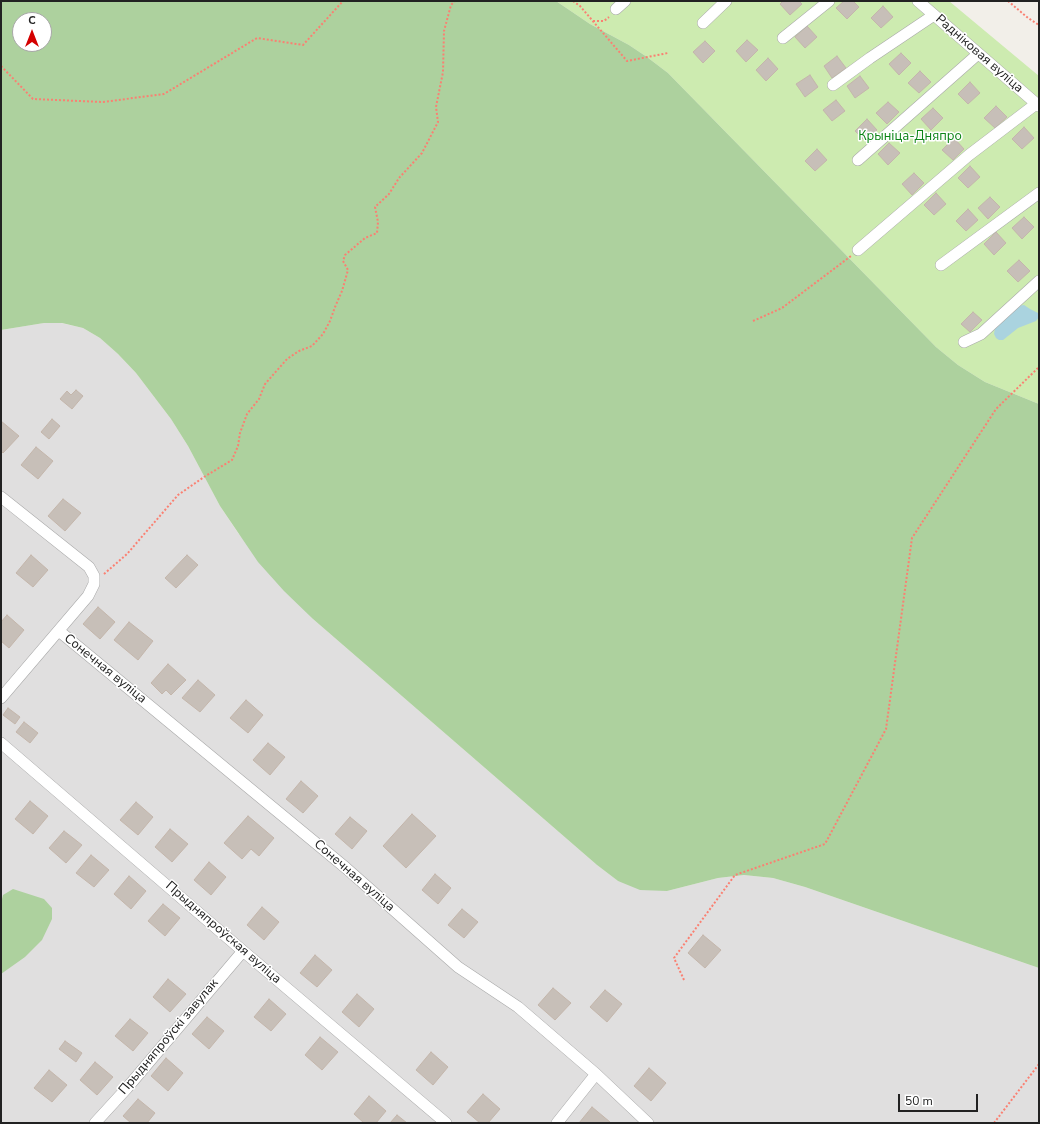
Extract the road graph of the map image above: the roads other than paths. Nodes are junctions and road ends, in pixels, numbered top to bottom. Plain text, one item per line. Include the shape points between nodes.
1 (726, 1) edge
2 (829, 1) edge
3 (918, 1) edge
4 (934, 15) junction
5 (703, 23) dead end
6 (783, 38) dead end
7 (978, 54) junction
8 (833, 86) dead end
9 (1038, 105) edge
10 (858, 160) dead end
11 (1039, 193) edge
12 (858, 250) road end
13 (941, 265) dead end
14 (1039, 281) edge
15 (964, 342) dead end
16 (1, 497) edge
17 (59, 630) junction
18 (1, 698) edge
19 (1, 742) edge
20 (242, 951) junction
21 (596, 1074) junction
22 (95, 1123) edge
23 (446, 1123) edge
24 (557, 1123) edge
25 (648, 1123) edge

1 - 5 street
2 - 6 street
3 - 4 street, Радніковая вуліца
4 - 7 street, Радніковая вуліца
4 - 8 street
7 - 9 street, Радніковая вуліца
7 - 10 street
9 - 12 street via 969,155
11 - 13 street
14 - 15 street via 981,334
16 - 17 street via 89,567 94,576 94,584 88,596
17 - 18 street
17 - 21 street, Сонечная вуліца via 346,868 458,967 518,1008
19 - 20 street, Прыдняпроўская вуліца
20 - 22 street, Прыдняпроўскі завулак
20 - 23 street, Прыдняпроўская вуліца
21 - 24 street
21 - 25 street, Сонечная вуліца

